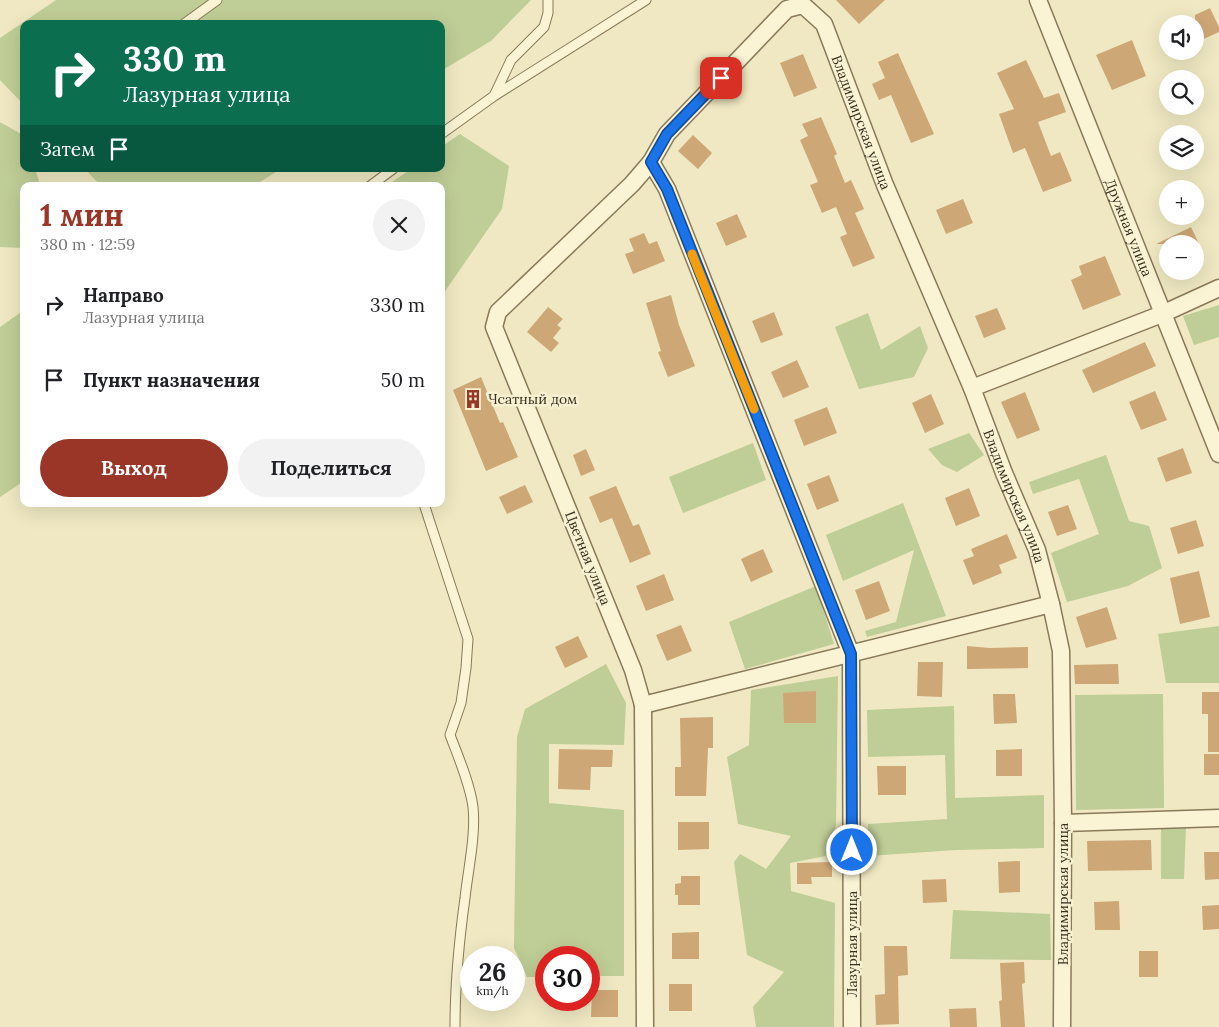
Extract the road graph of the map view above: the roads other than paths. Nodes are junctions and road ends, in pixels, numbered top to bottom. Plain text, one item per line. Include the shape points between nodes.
1 (217, 0) edge
2 (548, 0) edge
3 (646, 0) edge
4 (1038, 0) edge
5 (190, 20) edge
6 (494, 96) junction
7 (445, 131) edge
8 (651, 162) junction
9 (389, 172) edge
10 (375, 182) edge
11 (1219, 288) edge
12 (1162, 314) junction
13 (972, 388) junction
14 (1219, 454) edge
15 (425, 507) edge
16 (1051, 604) junction
17 (851, 654) junction
18 (643, 705) junction
19 (1219, 818) edge
20 (1063, 823) junction
21 (455, 1027) edge
22 (645, 1027) edge
23 (852, 1027) edge
24 (1062, 1027) edge

1 - 5 lane
2 - 6 lane via 544,27 511,60
3 - 6 lane
4 - 12 street, Дружная улица
6 - 7 lane
8 - 13 street, Владимирская улица via 667,134 787,9 803,5 824,24 886,185
8 - 17 street, Лазурная улица via 667,189
8 - 18 street, Цветная улица via 498,312 494,327 633,670
9 - 10 lane
11 - 12 street
12 - 13 street
12 - 14 street, Дружная улица
13 - 16 street, Владимирская улица via 1038,550
15 - 21 lane via 468,639 461,703 450,734 473,807 472,843 455,990
16 - 17 street
16 - 20 street, Владимирская улица via 1061,650
17 - 18 street
17 - 23 street, Лазурная улица
18 - 22 street, Цветная улица
19 - 20 street
20 - 24 street, Владимирская улица

